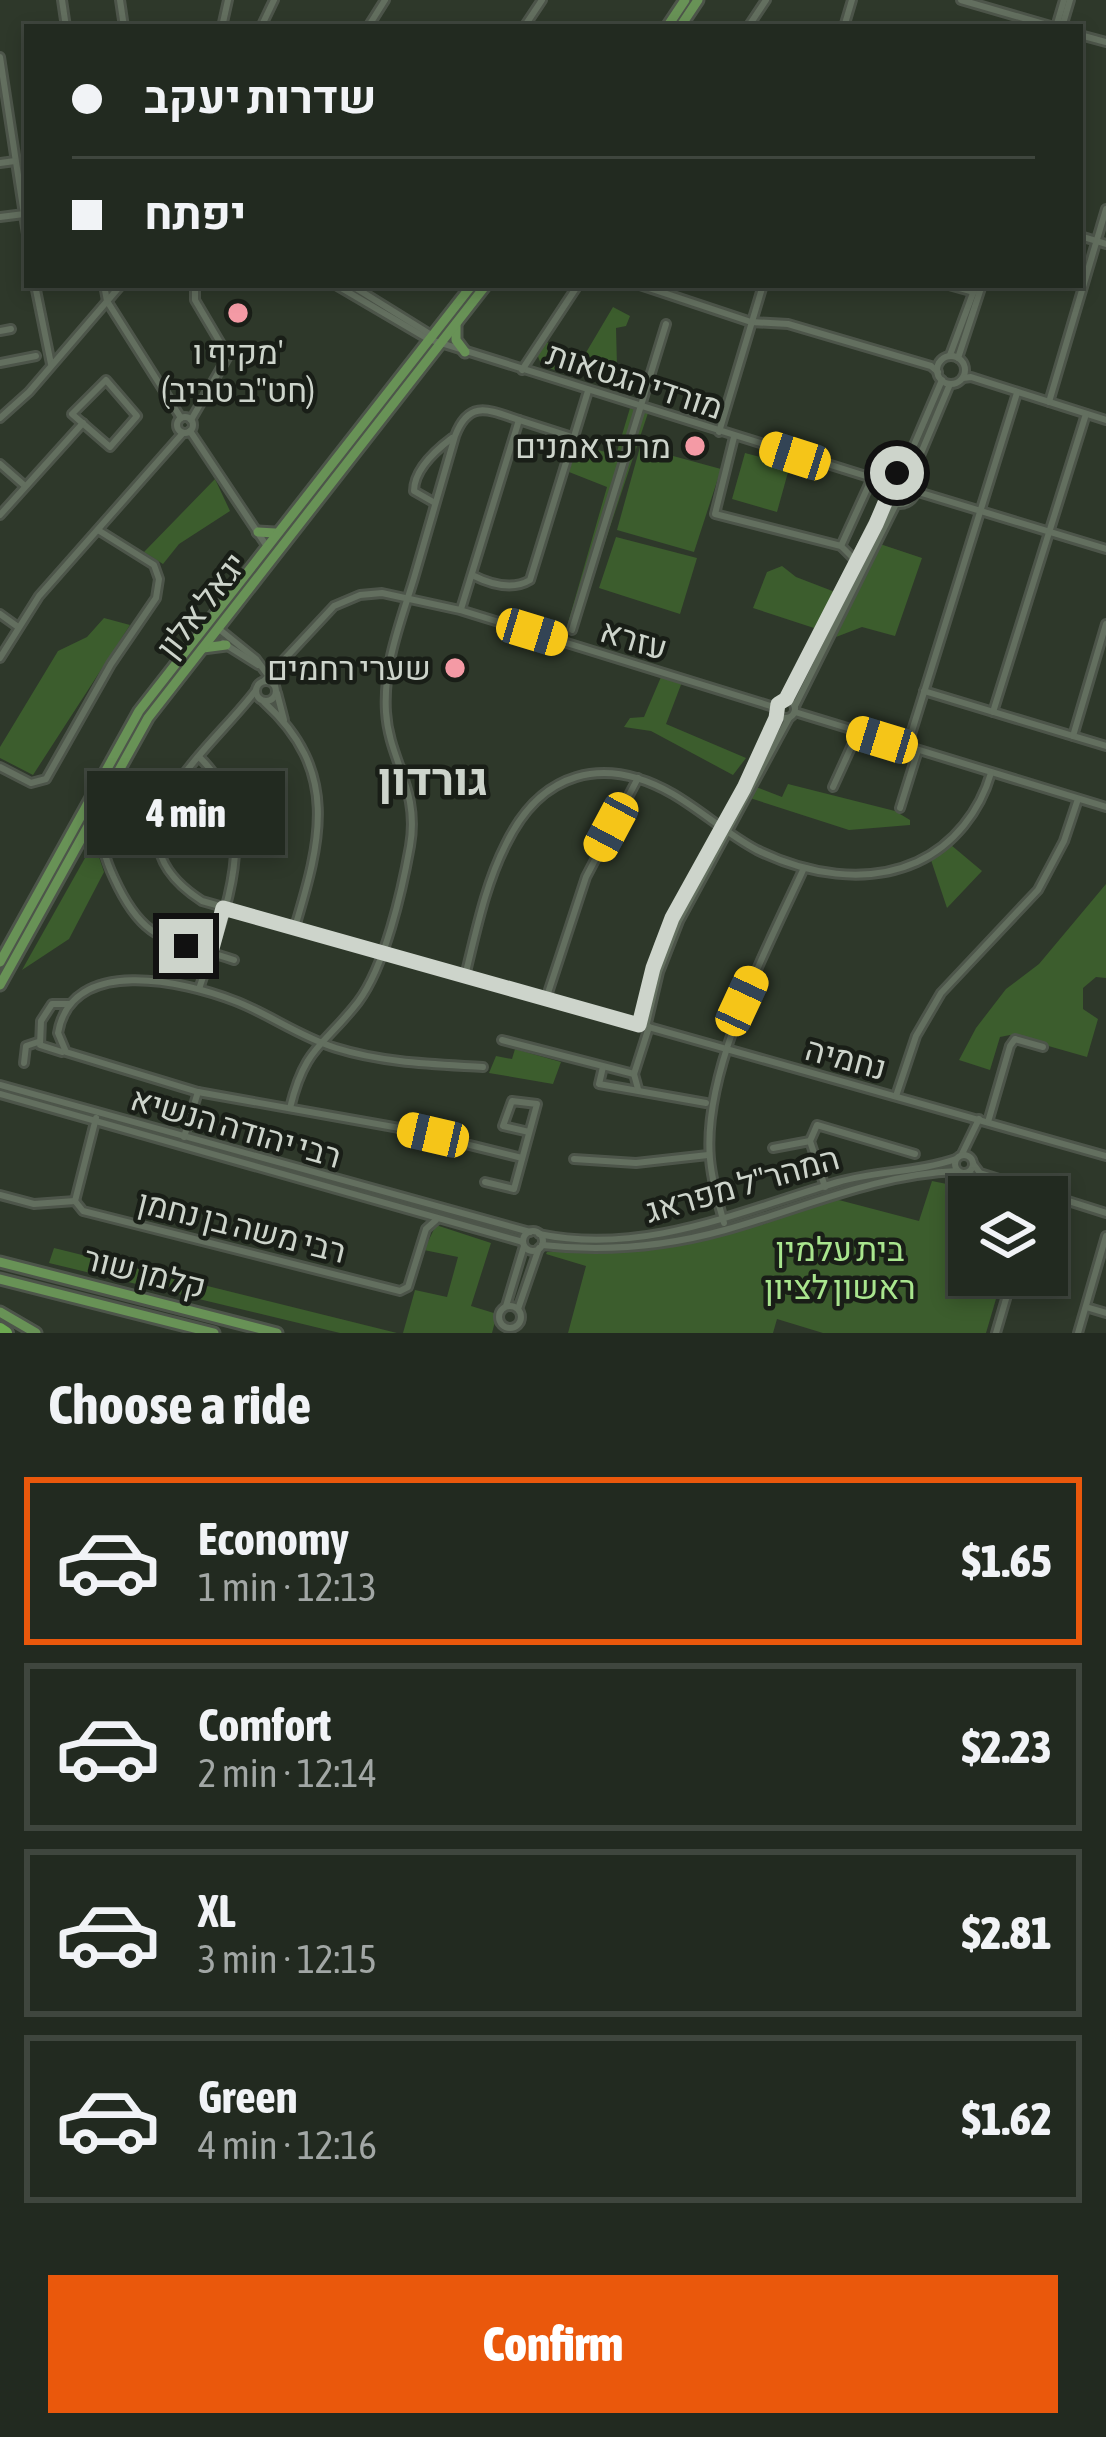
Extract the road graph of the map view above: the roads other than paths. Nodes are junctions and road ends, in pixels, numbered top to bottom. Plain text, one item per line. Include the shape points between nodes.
1 (961, 0) edge
2 (1046, 24) edge
3 (0, 56) edge
4 (15, 161) junction
5 (0, 163) edge
6 (1106, 209) edge
7 (24, 214) joint
8 (0, 218) edge
9 (1083, 237) edge
10 (1096, 241) junction
11 (1106, 244) edge
12 (1083, 285) edge
13 (35, 288) edge
14 (105, 288) edge
15 (119, 288) edge
16 (195, 288) edge
17 (354, 288) edge
18 (470, 288) edge
19 (484, 288) edge
20 (576, 288) edge
21 (649, 288) edge
22 (762, 288) edge
23 (977, 288) edge
24 (1082, 288) edge
25 (107, 302) junction
26 (95, 315) junction
27 (116, 316) junction
28 (457, 322) junction
29 (751, 322) junction
30 (666, 324) dead end
31 (11, 329) dead end
32 (0, 331) edge
33 (44, 339) junction
34 (433, 339) junction
35 (65, 350) junction
36 (465, 352) junction
37 (36, 356) dead end
38 (954, 357) junction
39 (0, 363) edge
40 (52, 366) junction
41 (522, 370) junction
42 (940, 373) junction
43 (966, 375) junction
44 (588, 391) junction
45 (1017, 393) junction
46 (1048, 402) junction
47 (640, 407) junction
48 (1086, 414) junction
49 (0, 418) edge
50 (181, 418) junction
51 (191, 420) junction
52 (519, 420) junction
53 (1106, 420) edge
54 (82, 423) junction
55 (187, 432) junction
56 (719, 432) junction
57 (455, 436) junction
58 (734, 436) junction
59 (572, 437) junction
60 (1, 462) edge
61 (902, 473) junction
62 (911, 477) junction
63 (872, 478) junction
64 (885, 482) junction
65 (25, 486) junction
66 (915, 491) junction
67 (887, 498) junction
68 (434, 503) junction
69 (896, 504) junction
70 (980, 510) junction
71 (0, 515) edge
72 (255, 528) junction
73 (98, 530) junction
74 (1049, 531) junction
75 (275, 533) junction
76 (841, 546) junction
77 (1106, 548) edge
78 (267, 550) junction
79 (857, 562) junction
80 (472, 575) junction
81 (408, 597) junction
82 (460, 610) junction
83 (0, 614) edge
84 (1106, 625) edge
85 (19, 627) junction
86 (210, 629) junction
87 (572, 630) dead end
88 (226, 645) junction
89 (198, 651) junction
90 (0, 658) edge
91 (261, 667) junction
92 (266, 677) junction
93 (276, 689) junction
94 (256, 690) junction
95 (924, 691) junction
96 (786, 699) junction
97 (264, 702) junction
98 (777, 710) junction
99 (794, 712) junction
100 (993, 712) junction
101 (285, 724) junction
102 (857, 732) junction
103 (1072, 736) junction
104 (1106, 746) edge
105 (907, 747) junction
106 (918, 750) junction
107 (198, 756) junction
108 (0, 766) edge
109 (991, 772) junction
110 (638, 778) junction
111 (833, 787) dead end
112 (1078, 799) junction
113 (1106, 807) edge
114 (900, 808) dead end
115 (104, 823) dead end
116 (724, 829) junction
117 (804, 868) junction
118 (223, 908) junction
119 (295, 927) junction
120 (211, 952) junction
121 (381, 952) junction
122 (234, 960) dead end
123 (0, 962) edge
124 (465, 976) junction
125 (0, 986) edge
126 (199, 989) junction
127 (546, 999) junction
128 (69, 1004) junction
129 (645, 1026) junction
130 (502, 1040) dead end
131 (38, 1042) junction
132 (319, 1042) junction
133 (1043, 1047) dead end
134 (728, 1051) junction
135 (65, 1052) junction
136 (24, 1063) dead end
137 (483, 1067) dead end
138 (603, 1067) junction
139 (634, 1075) junction
140 (638, 1089) junction
141 (0, 1090) edge
142 (197, 1092) junction
143 (896, 1096) junction
144 (706, 1103) dead end
145 (290, 1108) junction
146 (98, 1116) junction
147 (984, 1121) junction
148 (529, 1132) junction
149 (184, 1137) junction
150 (810, 1141) junction
151 (773, 1148) dead end
152 (915, 1154) dead end
153 (709, 1155) junction
154 (1106, 1156) edge
155 (522, 1158) junction
156 (574, 1159) dead end
157 (965, 1159) junction
158 (962, 1172) junction
159 (976, 1176) edge
160 (988, 1176) edge
161 (485, 1182) dead end
162 (826, 1191) junction
163 (0, 1196) edge
164 (75, 1202) junction
165 (1068, 1203) edge
166 (1106, 1213) edge
167 (436, 1219) junction
168 (724, 1225) junction
169 (535, 1233) junction
170 (1106, 1236) edge
171 (524, 1244) junction
172 (541, 1247) junction
173 (0, 1262) edge
174 (0, 1279) edge
175 (1007, 1296) edge
176 (506, 1306) junction
177 (1086, 1307) junction
178 (518, 1309) junction
179 (0, 1312) edge
180 (1106, 1312) edge
181 (501, 1323) junction
182 (510, 1330) edge
183 (36, 1333) edge
184 (214, 1333) edge
185 (277, 1333) edge
186 (499, 1333) edge
187 (996, 1333) edge
188 (1078, 1333) edge

1 - 2 street
3 - 4 street
4 - 5 street
4 - 7 street
6 - 10 street
7 - 8 street
9 - 10 street
10 - 11 street
10 - 12 street
13 - 33 street
14 - 25 street
15 - 25 street
16 - 51 street via 228,356
17 - 34 street, מורדי הגטאות
18 - 34 main road, יגאל אלון
19 - 28 main road, יגאל אלון
20 - 41 street
21 - 29 street
22 - 29 street
23 - 38 street
24 - 46 street
25 - 26 street
25 - 27 street
26 - 27 street
26 - 35 street
27 - 50 street
28 - 34 main road, יגאל אלון
28 - 36 main road via 455,340
29 - 42 street via 788,324
29 - 56 street
30 - 47 street
31 - 32 street
33 - 35 street
33 - 40 street
34 - 36 street, מורדי הגטאות
34 - 75 main road, יגאל אלון
34 - 78 main road, יגאל אלון
35 - 40 street
36 - 41 street, מורדי הגטאות
37 - 39 street
38 - 42 street
38 - 43 street
40 - 49 street
41 - 44 street, מורדי הגטאות
42 - 43 street
42 - 61 street
42 - 62 street
43 - 45 street
44 - 47 street, מורדי הגטאות
44 - 59 street
45 - 46 street
45 - 70 street
46 - 48 street
47 - 56 street, מורדי הגטאות
47 - 87 street
48 - 53 street
48 - 74 street
50 - 51 street
50 - 55 street via 177,425
51 - 55 street
52 - 57 street via 475,411
52 - 59 street
52 - 80 street
54 - 54 street via 110,447 137,416 106,380 72,414
54 - 65 street
55 - 72 street
55 - 73 street
56 - 58 street, מורדי הגטאות
57 - 68 street
57 - 68 street via 414,481 414,491
58 - 63 street, מורדי הגטאות
58 - 76 street via 715,514
59 - 80 street via 530,580 506,586
60 - 65 street
61 - 62 street
61 - 64 street
62 - 66 street
63 - 64 street, מורדי הגטאות
63 - 76 street
64 - 67 street
65 - 71 street
66 - 69 street
66 - 70 street
67 - 69 street
67 - 79 street
68 - 81 street
69 - 99 street
70 - 74 street
70 - 95 street
72 - 75 main road
72 - 78 street
73 - 85 street
73 - 108 street via 154,565 156,598 46,779 32,783
74 - 77 street
74 - 100 street
75 - 78 main road, יגאל אלון
76 - 79 street
78 - 86 main road, יגאל אלון
79 - 96 street
80 - 82 street
81 - 82 street, עזרא
81 - 92 street via 343,600
81 - 121 street via 388,663 386,711 410,797 410,843
82 - 98 street, עזרא
83 - 85 street
84 - 103 street
85 - 90 street
86 - 88 street
86 - 89 main road, יגאל אלון
86 - 91 street
86 - 123 main road, יגאל אלון via 139,711
88 - 89 main road
88 - 91 street
89 - 125 main road, יגאל אלון via 148,718
91 - 92 street
92 - 93 street
92 - 94 street, נחמיה
93 - 97 street
93 - 101 street
94 - 97 street
94 - 107 street, נחמיה
95 - 100 street
95 - 105 street
96 - 98 street
96 - 99 street
97 - 101 street
98 - 99 street, עזרא
98 - 116 street
99 - 102 street
99 - 116 street
100 - 103 street
101 - 119 street via 309,763 320,815
102 - 105 street
102 - 111 street
103 - 104 street
105 - 106 street
106 - 109 street
106 - 114 street
107 - 118 street via 236,825
107 - 118 street, נחמיה via 167,798 158,841 182,887
109 - 112 street
109 - 117 street via 968,820 925,858 875,873
110 - 116 street
110 - 124 street via 582,775 532,804 499,859
110 - 127 street via 586,877
112 - 113 street
112 - 143 street via 1038,890 940,992
115 - 120 street via 108,864 138,922
116 - 117 street
116 - 129 street via 667,946
117 - 134 street via 742,1001
118 - 119 street, נחמיה
118 - 120 street
119 - 121 street, נחמיה
120 - 122 street
120 - 126 street
121 - 124 street, נחמיה
121 - 132 street via 359,1001
124 - 127 street, נחמיה
126 - 128 street via 126,981
126 - 132 street
127 - 129 street, נחמיה
128 - 131 street via 48,1006
128 - 135 street via 58,1033
129 - 134 street, נחמיה
129 - 139 street
130 - 138 street
131 - 135 street
131 - 136 street via 26,1046
132 - 137 street via 386,1060
132 - 145 street via 297,1077
133 - 147 street via 1015,1040 1010,1046
134 - 143 street, נחמיה
134 - 153 street
135 - 142 street
138 - 139 street
138 - 140 street via 599,1084
139 - 140 street
140 - 144 street
141 - 146 street, רבי יהודה הנשיא
142 - 145 street
142 - 149 street
143 - 147 street, נחמיה
145 - 155 street
146 - 149 street, רבי יהודה הנשיא
146 - 164 street
146 - 167 street, רבי יהודה הנשיא
147 - 154 street, נחמיה
147 - 157 street
148 - 148 street via 503,1126 512,1101 537,1104
148 - 155 street
149 - 169 street, רבי יהודה הנשיא
150 - 151 street
150 - 152 street via 822,1124
150 - 162 street
153 - 156 street
153 - 168 street
155 - 161 street via 514,1189
157 - 158 street
157 - 158 street
157 - 160 street
157 - 162 street, המהר"ל מפראג via 866,1175
158 - 159 street, המהר"ל מפראג
158 - 162 street, המהר"ל מפראג
162 - 168 street, המהר"ל מפראג
163 - 164 street
164 - 167 street, רבי משה בן נחמן via 400,1291
165 - 166 street
167 - 171 street, רבי יהודה הנשיא
168 - 169 street, המהר"ל מפראג via 606,1241
168 - 172 street, המהר"ל מפראג via 629,1248
169 - 171 street
169 - 172 street
170 - 177 street
171 - 172 street, המהר"ל מפראג
171 - 176 street
172 - 178 street
173 - 185 main road, קלמן שור
174 - 184 main road, קלמן שור
175 - 187 street
176 - 178 street
176 - 181 street
177 - 180 street
177 - 188 street
178 - 182 street via 521,1320
179 - 183 main road
181 - 182 street
181 - 186 street

